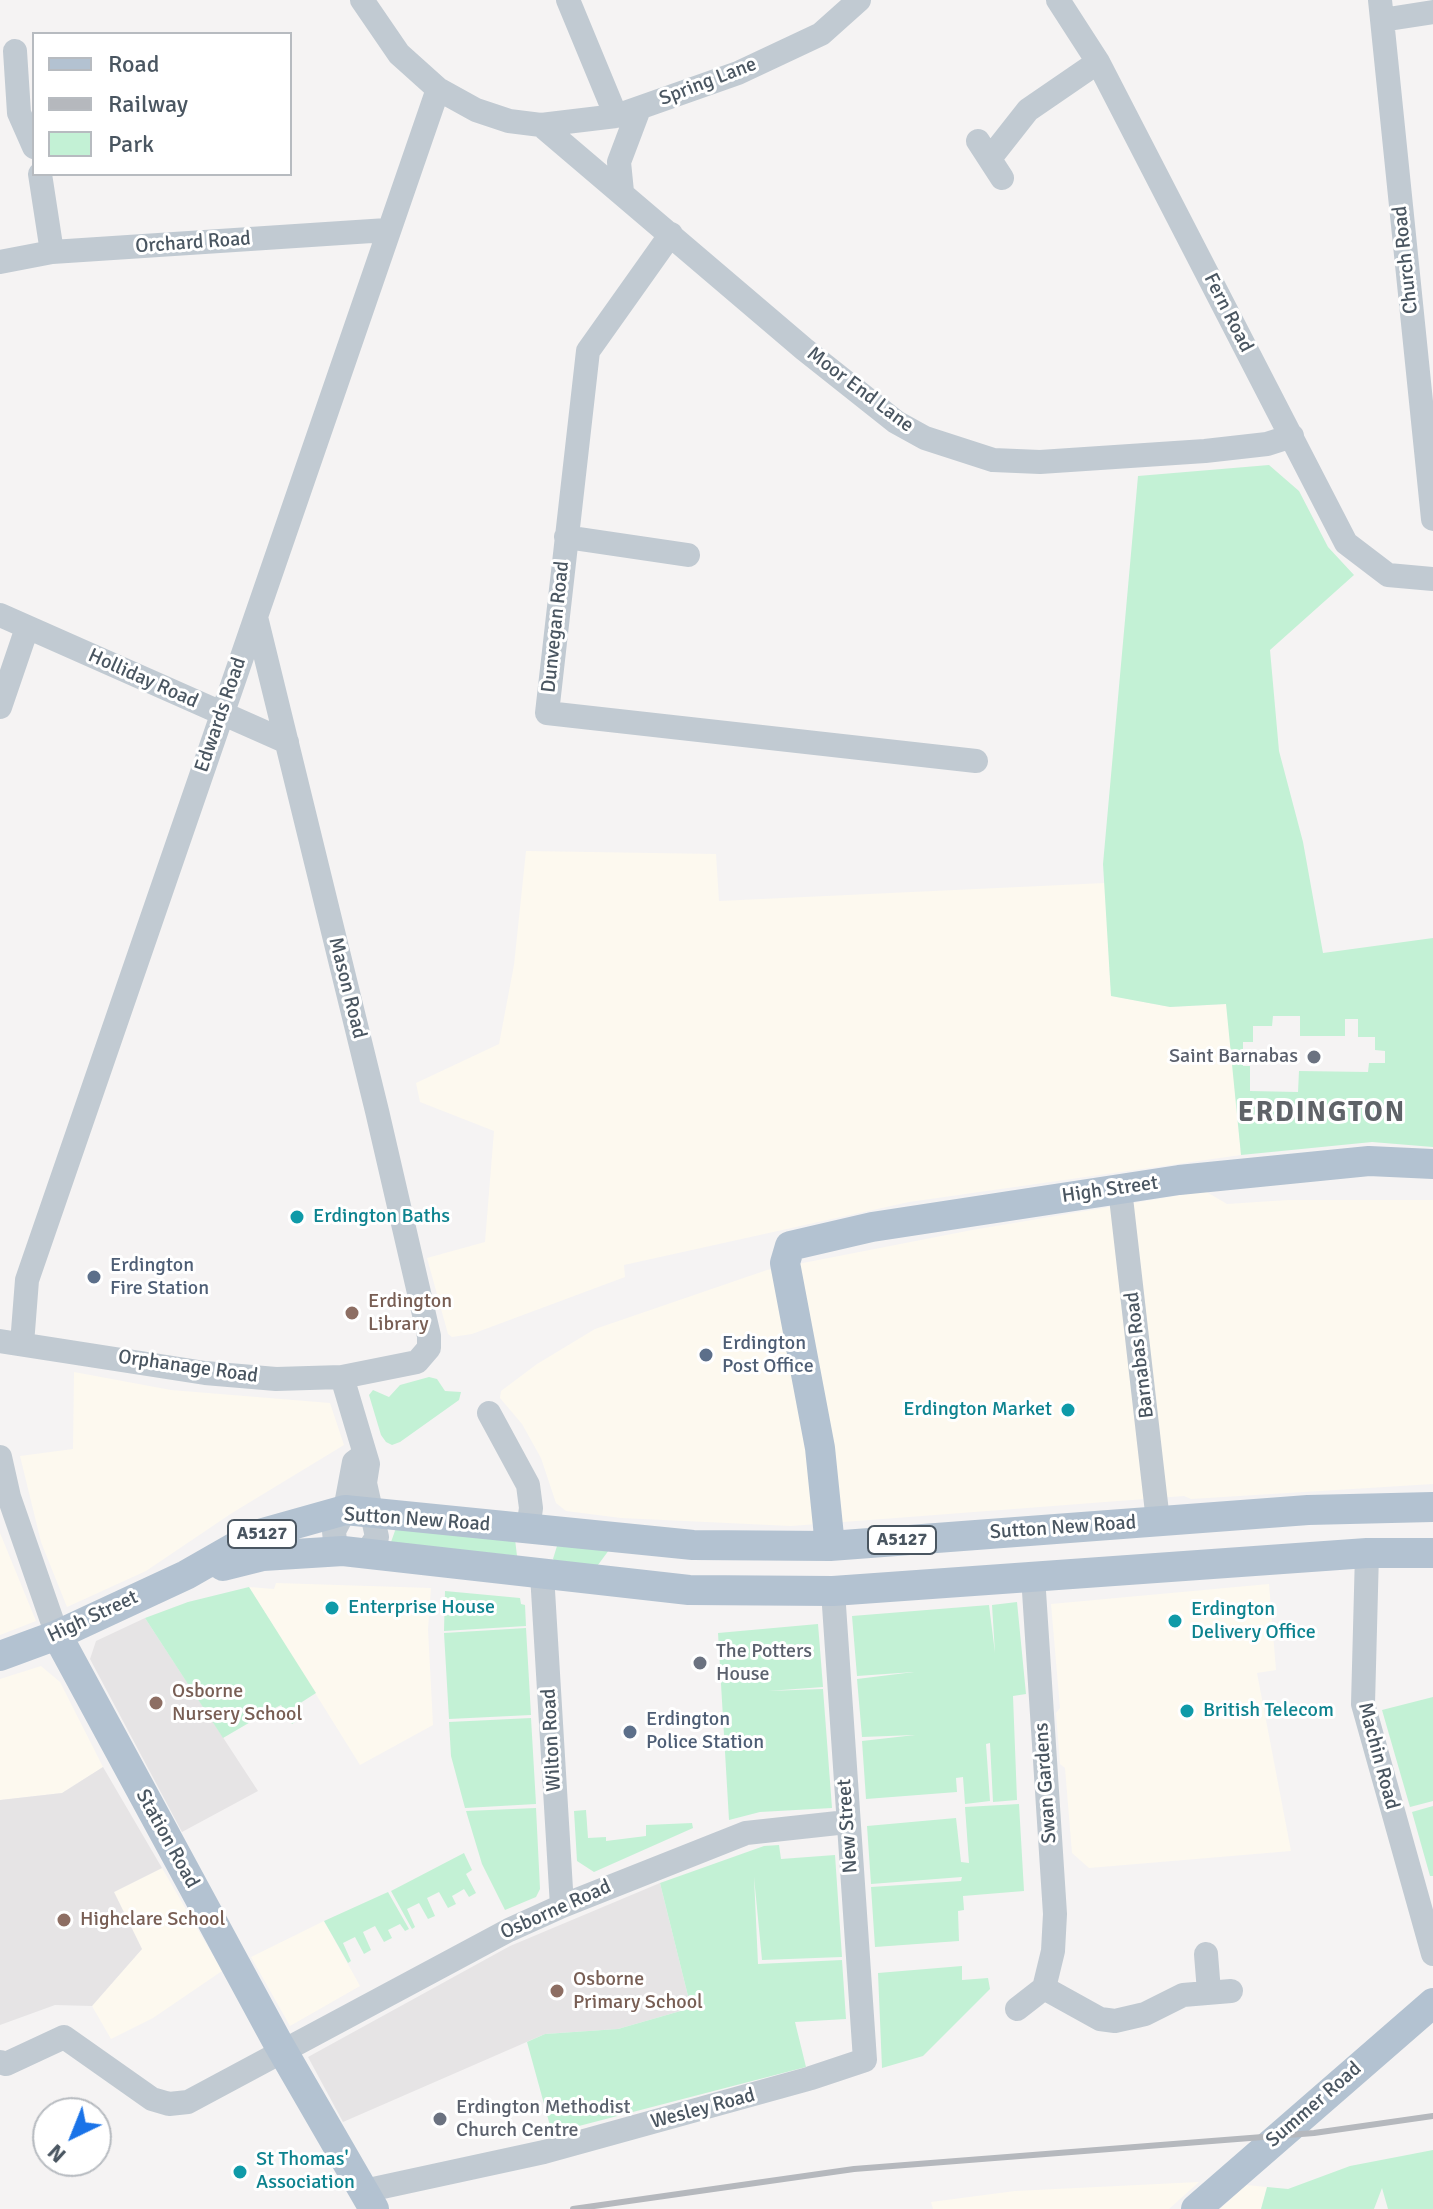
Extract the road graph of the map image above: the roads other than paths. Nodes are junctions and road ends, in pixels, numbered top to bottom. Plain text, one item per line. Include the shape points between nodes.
1 (362, 0) edge
2 (568, 0) edge
3 (859, 0) edge
4 (1058, 0) edge
5 (1381, 10) edge
6 (1433, 12) edge
7 (15, 51) dead end
8 (1098, 62) junction
9 (7, 83) edge
10 (438, 89) junction
11 (627, 113) junction
12 (541, 125) junction
13 (32, 142) edge
14 (990, 159) dead end
15 (40, 176) edge
16 (622, 192) junction
17 (387, 230) junction
18 (671, 234) junction
19 (52, 252) junction
20 (0, 262) edge
21 (1423, 329) edge
22 (1292, 436) junction
23 (1433, 519) edge
24 (566, 537) junction
25 (688, 555) dead end
26 (1433, 579) edge
27 (0, 615) edge
28 (256, 617) junction
29 (27, 628) junction
30 (0, 707) edge
31 (221, 714) junction
32 (287, 742) junction
33 (976, 761) dead end
34 (1433, 1164) edge
35 (1120, 1189) junction
36 (11, 1342) edge
37 (423, 1359) joint
38 (342, 1377) junction
39 (489, 1413) dead end
40 (0, 1457) edge
41 (1433, 1507) edge
42 (358, 1512) junction
43 (1158, 1521) junction
44 (528, 1529) junction
45 (830, 1546) junction
46 (355, 1552) junction
47 (1367, 1553) junction
48 (1433, 1553) edge
49 (542, 1574) junction
50 (186, 1575) junction
51 (1033, 1576) junction
52 (833, 1591) junction
53 (57, 1635) junction
54 (0, 1656) edge
55 (847, 1822) junction
56 (562, 1906) junction
57 (1206, 1954) dead end
58 (1433, 1954) edge
59 (1044, 1988) junction
60 (1433, 2003) edge
61 (1017, 2009) dead end
62 (283, 2050) junction
63 (865, 2060) joint
64 (0, 2062) edge
65 (369, 2200) edge
66 (1196, 2209) edge

1 - 10 street via 399,54
2 - 11 street
3 - 11 street, Spring Lane via 821,34 738,73
4 - 8 street, Fern Road
5 - 6 street
5 - 21 street, Church Road
7 - 9 street
8 - 14 street via 1028,110
8 - 22 street, Fern Road
9 - 13 street
10 - 12 street via 476,110
10 - 17 street, Edwards Road
11 - 12 street, Spring Lane
11 - 16 street via 619,162
12 - 16 street, Moor End Lane
15 - 19 street
16 - 18 street, Moor End Lane
17 - 19 street, Orchard Road
17 - 28 street, Edwards Road
18 - 22 street, Moor End Lane via 896,422 952,449 993,460 1040,462 1205,451
18 - 24 street, Dunvegan Road via 588,351
19 - 20 street, Orchard Road
21 - 23 street, Church Road
22 - 26 street, Fern Road via 1346,543 1388,575
24 - 25 street
24 - 33 street, Dunvegan Road via 547,713
27 - 29 street, Holliday Road
28 - 31 street, Edwards Road
28 - 32 street, Mason Road
29 - 30 street
29 - 31 street, Holliday Road
31 - 32 street, Holliday Road
31 - 36 street, Edwards Road via 27,1280
32 - 37 street, Mason Road via 429,1336
34 - 35 main road, High Street via 1369,1161
35 - 43 street, Barnabas Road
35 - 45 main road, High Street via 872,1227 790,1246 785,1263 824,1478
36 - 38 street, Orphanage Road via 205,1373
37 - 38 street, Orphanage Road
38 - 42 street via 363,1444 363,1456 354,1462
39 - 44 street via 528,1485
40 - 53 street
41 - 43 main road, Sutton New Road / A5127
42 - 44 main road, Sutton New Road / A5127
42 - 46 street via 377,1537
42 - 46 street via 334,1531 335,1542
42 - 50 main road, Sutton New Road / A5127 via 256,1535
43 - 45 main road, Sutton New Road / A5127
44 - 45 main road, Sutton New Road / A5127 via 693,1545
46 - 49 main road, Sutton New Road / A5127
46 - 50 main road, Sutton New Road / A5127 via 263,1556
47 - 48 main road, Sutton New Road / A5127
47 - 51 main road, Sutton New Road / A5127
47 - 58 street, Machin Road via 1363,1704
49 - 52 main road, Sutton New Road / A5127 via 689,1590
49 - 56 street, Wilton Road
50 - 53 main road, High Street / A5127
51 - 52 main road, Sutton New Road / A5127
51 - 59 street, Swan Gardens via 1055,1914
52 - 55 street, New Street
53 - 54 main road, High Street / A5127
53 - 62 main road, Station Road
55 - 56 street, Osborne Road via 746,1833
55 - 63 street, New Street
56 - 62 street, Osborne Road
57 - 59 street via 1220,1991 1183,1995 1145,2014 1115,2021 1100,2019
59 - 61 street
60 - 66 main road, Summer Road
62 - 64 street, Osborne Road via 188,2102 169,2104 152,2099 64,2037 6,2064
62 - 65 main road, Station Road
63 - 65 street, Wesley Road

